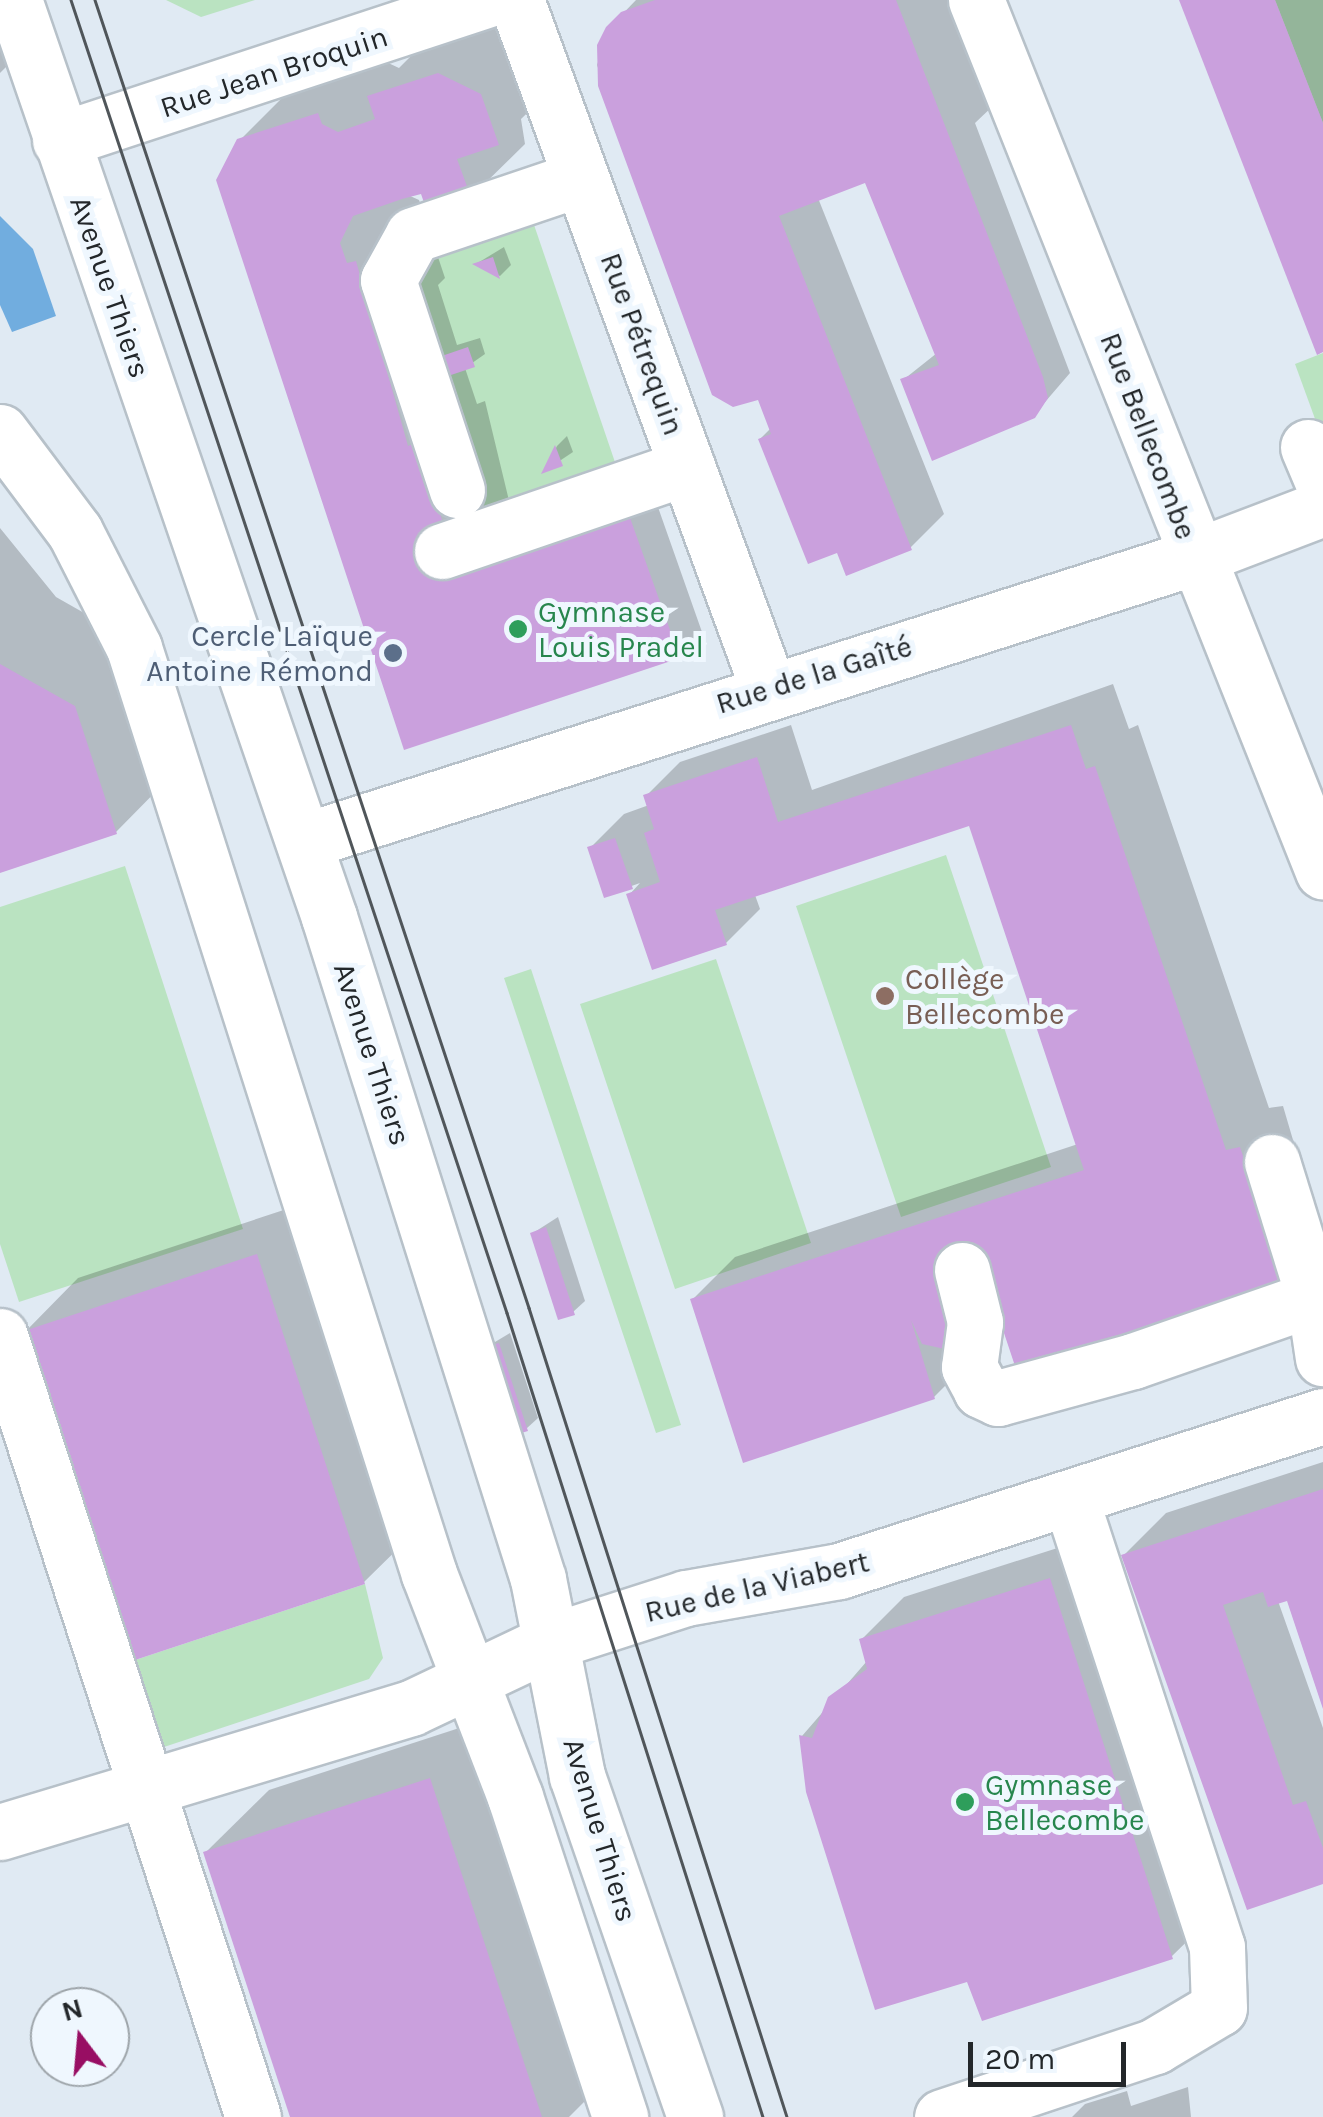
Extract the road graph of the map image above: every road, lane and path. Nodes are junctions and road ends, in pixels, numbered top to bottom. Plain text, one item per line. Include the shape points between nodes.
1 (14, 0) edge
2 (487, 0) edge
3 (516, 0) edge
4 (976, 0) edge
5 (60, 140) junction
6 (581, 178) junction
7 (0, 432) edge
8 (687, 467) junction
9 (457, 490) dead end
10 (1323, 508) edge
11 (442, 551) dead end
12 (1196, 556) junction
13 (768, 688) junction
14 (304, 841) junction
15 (1323, 871) edge
16 (1272, 1162) dead end
17 (962, 1270) dead end
18 (1314, 1298) junction
19 (1323, 1358) edge
20 (17, 1365) edge
21 (1323, 1416) edge
22 (1070, 1498) junction
23 (552, 1642) junction
24 (470, 1682) junction
25 (144, 1786) junction
26 (0, 1832) edge
27 (253, 2117) edge
28 (620, 2117) edge
29 (695, 2117) edge
30 (942, 2117) edge

1 - 5 street, Avenue Thiers
2 - 5 street, Rue Jean Broquin
3 - 6 street, Rue Pétrequin
4 - 12 street, Rue Bellecombe
5 - 14 street, Avenue Thiers
6 - 8 street, Rue Pétrequin
6 - 9 street via 413,236 388,280
7 - 24 street via 74,532 134,648 429,1574
8 - 11 street
8 - 13 street, Rue Pétrequin
10 - 12 street, Rue de la Gaîté
12 - 13 street, Rue de la Gaîté
12 - 15 street, Rue Bellecombe
13 - 14 street, Rue de la Gaîté
14 - 23 street, Avenue Thiers via 538,1579
16 - 18 street
17 - 18 street via 975,1322 970,1366 981,1390 998,1398 1133,1361
18 - 19 street
20 - 25 street
21 - 22 street, Rue de la Viabert
22 - 23 street, Rue de la Viabert via 839,1571 713,1590
22 - 30 street via 1218,1946 1219,2008 1156,2046
23 - 24 street, Rue de la Viabert
23 - 29 street, Avenue Thiers via 577,1776
24 - 25 street, Rue de la Viabert via 411,1708
24 - 28 street
25 - 26 street, Rue de la Viabert
25 - 27 street

